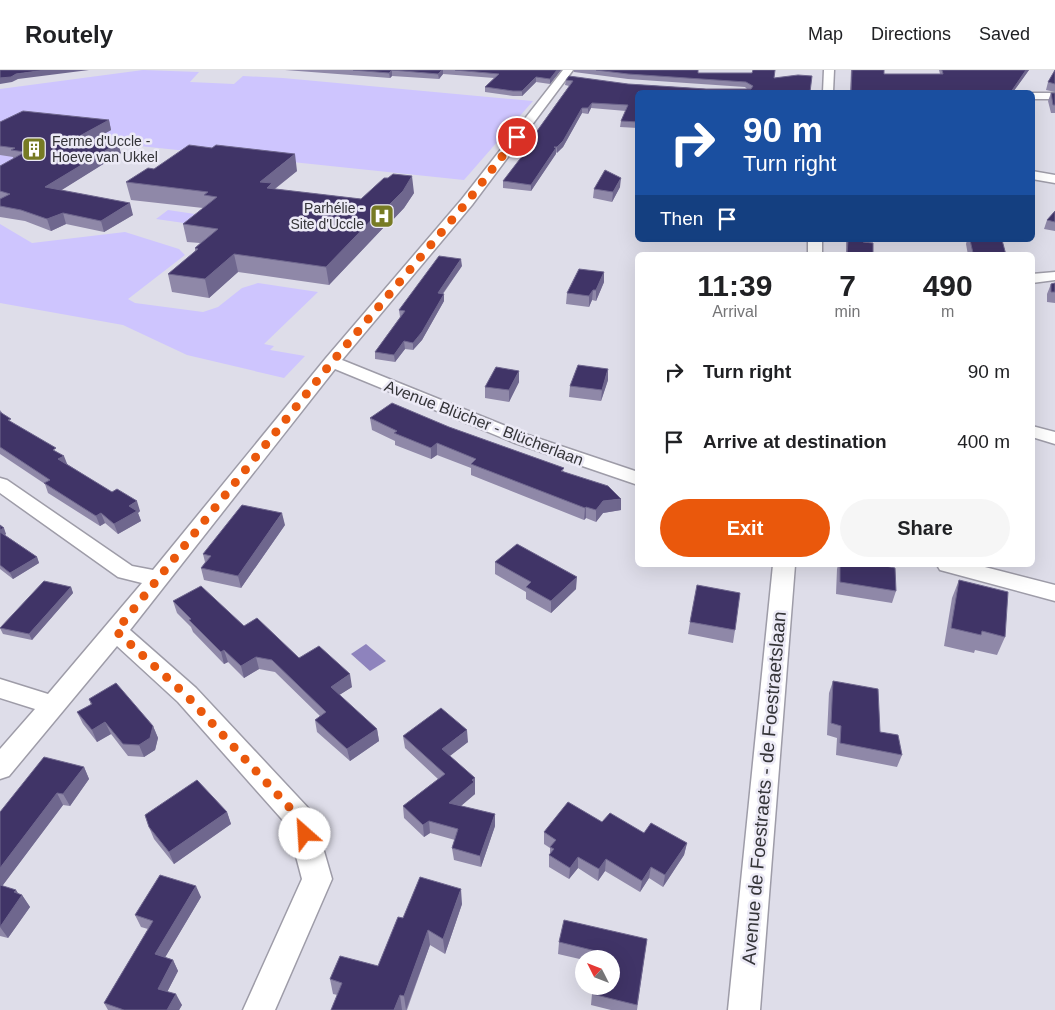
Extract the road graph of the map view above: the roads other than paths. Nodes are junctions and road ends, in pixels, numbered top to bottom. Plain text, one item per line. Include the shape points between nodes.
1 (829, 70) edge
2 (569, 75) edge
3 (828, 90) edge
4 (1035, 96) edge
5 (1055, 96) edge
6 (1035, 176) edge
7 (1055, 179) edge
8 (1055, 276) edge
9 (1035, 279) edge
10 (332, 362) junction
11 (1035, 432) edge
12 (1055, 438) edge
13 (635, 478) edge
14 (0, 484) edge
15 (784, 567) edge
16 (956, 567) edge
17 (158, 578) junction
18 (1055, 593) edge
19 (116, 631) junction
20 (0, 688) edge
21 (53, 705) junction
22 (0, 768) edge
23 (259, 1010) edge
24 (744, 1010) edge

1 - 3 street
2 - 10 street
4 - 5 street
6 - 7 street
8 - 9 street
10 - 13 street, Avenue Blücher - Blücherlaan via 460,416
10 - 17 street
11 - 12 street
14 - 17 street via 126,572
15 - 24 street, Avenue de Foestraets - de Foestraetslaan
16 - 18 street
17 - 19 street
19 - 21 street
19 - 23 street via 187,696 301,820 317,879
20 - 21 street
21 - 22 street

